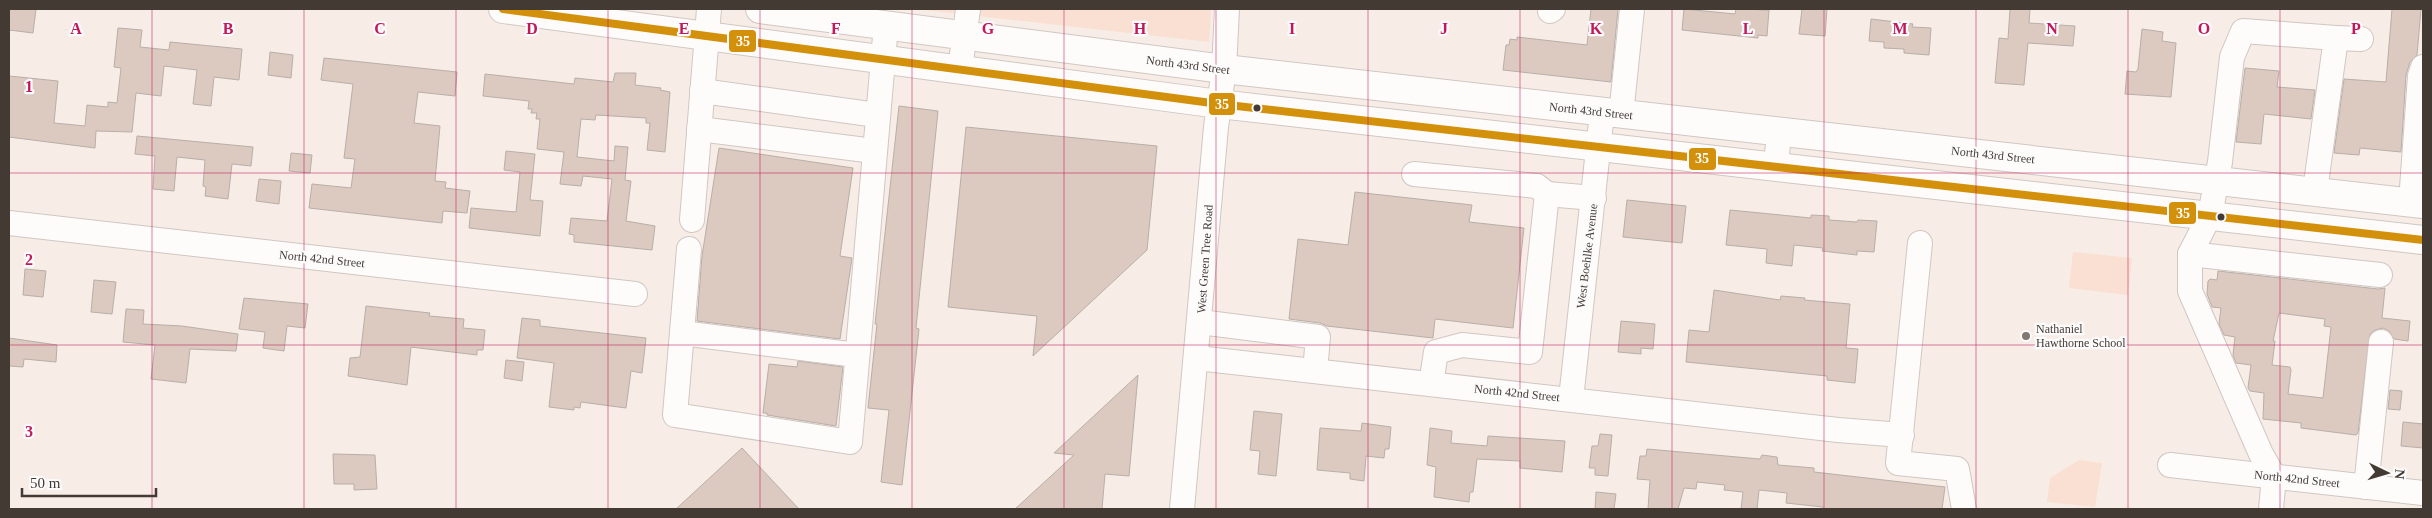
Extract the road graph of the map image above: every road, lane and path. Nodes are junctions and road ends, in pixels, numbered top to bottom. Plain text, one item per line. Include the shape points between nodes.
1 (503, 9) edge
2 (709, 9) edge
3 (760, 9) edge
4 (968, 9) edge
5 (1227, 9) edge
6 (1632, 9) edge
7 (886, 25) junction
8 (965, 35) junction
9 (706, 36) junction
10 (2336, 38) junction
11 (2361, 39) dead end
12 (882, 59) junction
13 (2423, 67) edge
14 (960, 69) junction
15 (1224, 70) junction
16 (702, 91) junction
17 (1219, 104) junction
18 (1612, 114) junction
19 (877, 115) junction
20 (699, 129) junction
21 (1779, 132) junction
22 (1599, 146) junction
23 (874, 151) junction
24 (1776, 166) junction
25 (1414, 174) dead end
26 (2218, 179) junction
27 (2315, 191) junction
28 (1547, 194) junction
29 (1594, 198) junction
30 (2417, 203) edge
31 (2210, 215) junction
32 (692, 220) dead end
33 (9, 223) edge
34 (2423, 240) edge
35 (1920, 243) dead end
36 (689, 249) dead end
37 (2190, 254) junction
38 (2380, 275) dead end
39 (634, 294) dead end
40 (1200, 322) junction
41 (682, 333) junction
42 (2381, 342) dead end
43 (857, 355) junction
44 (1196, 358) junction
45 (1315, 371) junction
46 (1431, 384) junction
47 (1571, 399) junction
48 (1902, 435) junction
49 (2170, 465) dead end
50 (2274, 477) junction
51 (2366, 487) junction
52 (2423, 493) edge
53 (1182, 509) edge
54 (1964, 509) edge
55 (2271, 509) edge

1 - 9 main road
2 - 9 street
3 - 7 main road, North 43rd Street
4 - 8 street
5 - 15 street, West Green Tree Road
6 - 18 street, West Boehlke Avenue
7 - 8 main road, North 43rd Street
7 - 12 street
8 - 14 street
8 - 15 main road, North 43rd Street
9 - 12 main road
9 - 16 street
10 - 11 street
10 - 26 street via 2243,31 2232,57
10 - 27 street
12 - 14 main road
12 - 19 street
13 - 30 street via 2420,76
14 - 17 main road
15 - 17 street, West Green Tree Road
15 - 18 main road, North 43rd Street
16 - 19 street
16 - 20 street
17 - 22 main road
17 - 40 street, West Green Tree Road
18 - 21 main road, North 43rd Street
18 - 22 street, West Boehlke Avenue
19 - 23 street
20 - 23 street
20 - 32 street
21 - 24 street
21 - 26 main road, North 43rd Street
22 - 24 main road
22 - 29 street, West Boehlke Avenue
23 - 43 street
24 - 31 main road
25 - 28 street via 1537,186
26 - 27 main road, North 43rd Street
26 - 31 street
27 - 30 main road, North 43rd Street
28 - 29 street
28 - 46 street via 1530,352 1462,345 1436,352
29 - 47 street, West Boehlke Avenue
31 - 34 main road
31 - 37 street
33 - 39 street, North 42nd Street
35 - 48 street
36 - 41 street
37 - 38 street
37 - 50 street via 2190,291
40 - 44 street, West Green Tree Road
40 - 45 street via 1318,336
41 - 43 street
41 - 43 street via 675,415 850,442
42 - 51 street
44 - 45 street, North 42nd Street
44 - 53 street, West Green Tree Road
45 - 46 street, North 42nd Street
46 - 47 street, North 42nd Street
47 - 48 street, North 42nd Street
48 - 54 street via 1898,463 1957,469
49 - 50 street, North 42nd Street
50 - 51 street, North 42nd Street
50 - 55 street
51 - 52 street, North 42nd Street

